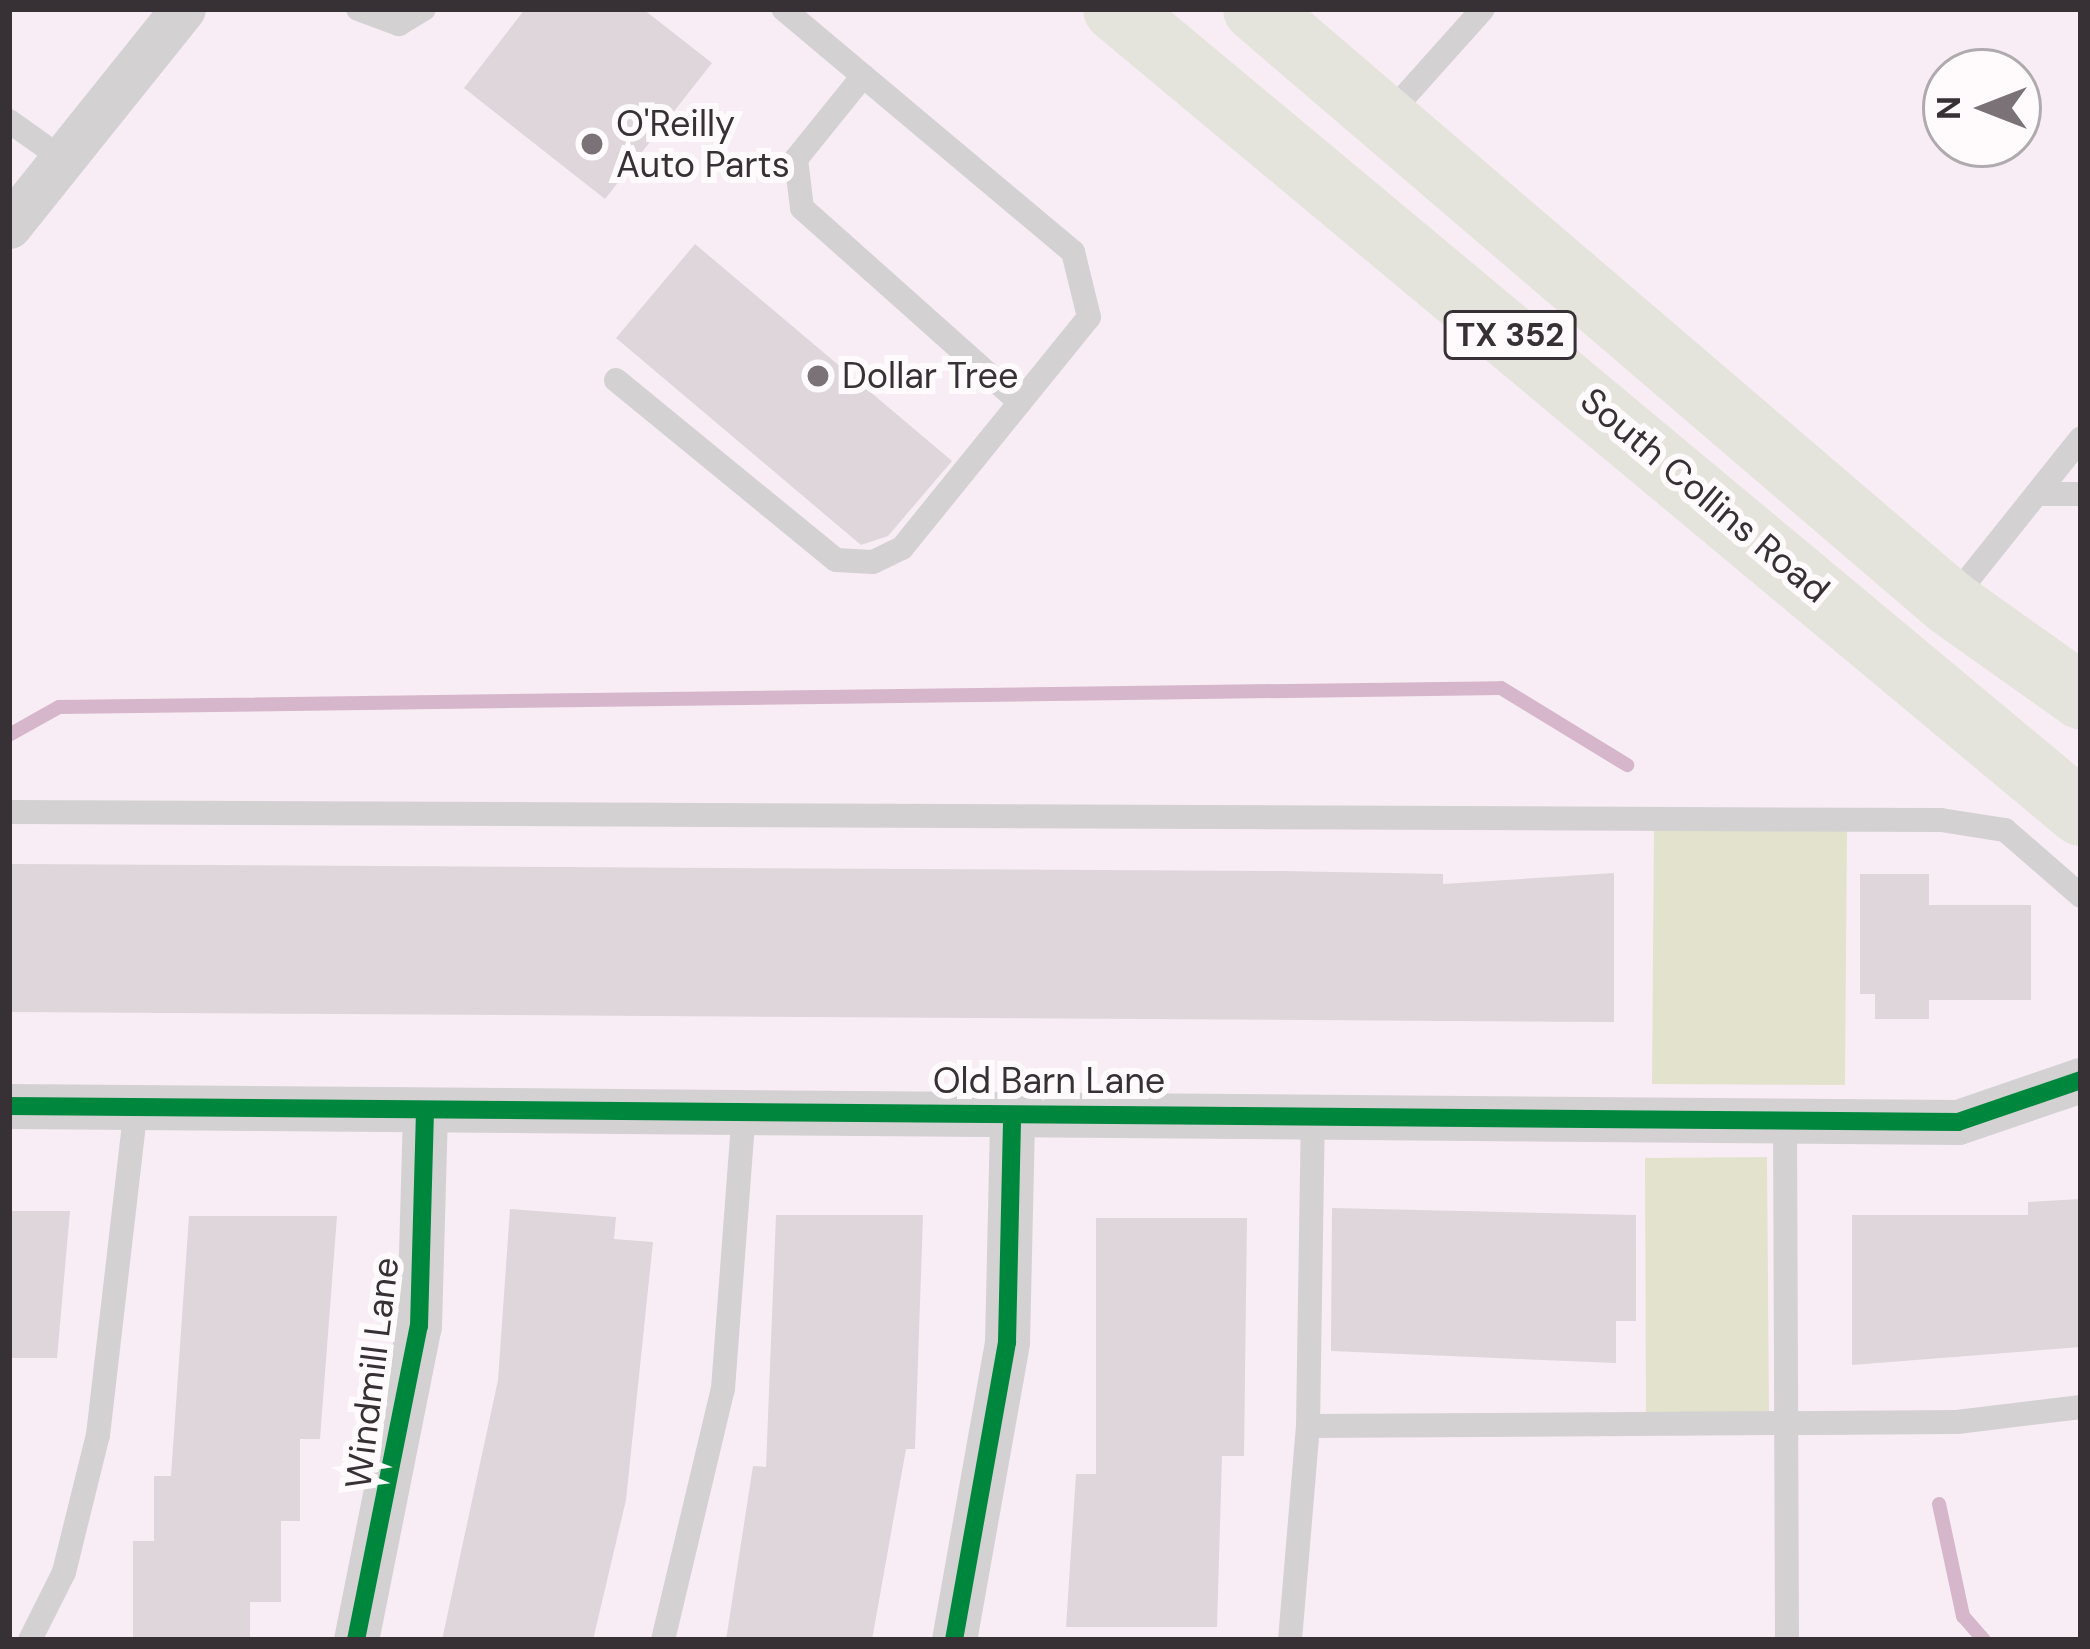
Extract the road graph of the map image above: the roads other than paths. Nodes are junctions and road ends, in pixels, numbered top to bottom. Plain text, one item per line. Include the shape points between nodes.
1 (183, 9) edge
2 (358, 9) edge
3 (424, 9) edge
4 (1115, 9) edge
5 (1256, 9) edge
6 (1483, 9) edge
7 (792, 12) edge
8 (863, 76) junction
9 (1389, 114) junction
10 (9, 122) edge
11 (61, 158) junction
12 (9, 226) edge
13 (616, 380) dead end
14 (1020, 402) junction
15 (2081, 438) edge
16 (2037, 494) junction
17 (2081, 494) edge
18 (1974, 620) junction
19 (1905, 660) junction
20 (2081, 696) edge
21 (9, 812) edge
22 (2081, 813) edge
23 (2081, 896) edge
24 (2081, 1080) edge
25 (9, 1106) edge
26 (136, 1107) junction
27 (425, 1110) junction
28 (744, 1112) junction
29 (1012, 1115) junction
30 (1313, 1115) junction
31 (1785, 1118) junction
32 (2081, 1407) edge
33 (1784, 1423) junction
34 (1308, 1426) junction
35 (30, 1640) edge
36 (356, 1640) edge
37 (663, 1640) edge
38 (954, 1640) edge
39 (1290, 1640) edge
40 (1786, 1640) edge

1 - 11 street
2 - 3 lane via 399,24
4 - 19 main road, South Collins Road / TX 352
5 - 9 main road, TX 352
6 - 9 lane
7 - 8 lane
8 - 14 lane via 796,159 802,208
8 - 14 lane via 1073,252 1089,317
9 - 18 main road, TX 352
10 - 11 lane
11 - 12 street
13 - 14 lane via 836,560 873,562 902,548
15 - 16 lane
16 - 17 lane
16 - 18 lane
18 - 19 main road
18 - 20 main road, TX 352
19 - 22 main road, TX 352
21 - 23 lane via 1941,820 2005,830
24 - 31 street, Old Barn Lane via 1958,1122
25 - 26 street, Old Barn Lane
26 - 27 street, Old Barn Lane
26 - 35 lane via 98,1436 64,1572
27 - 28 street, Old Barn Lane
27 - 36 street, Windmill Lane via 419,1326
28 - 29 street, Old Barn Lane
28 - 37 lane via 723,1389
29 - 30 street, Old Barn Lane
29 - 38 street via 1006,1342
30 - 31 street, Old Barn Lane
30 - 34 lane
31 - 33 lane
32 - 33 lane
33 - 34 lane
33 - 40 lane
34 - 39 lane

